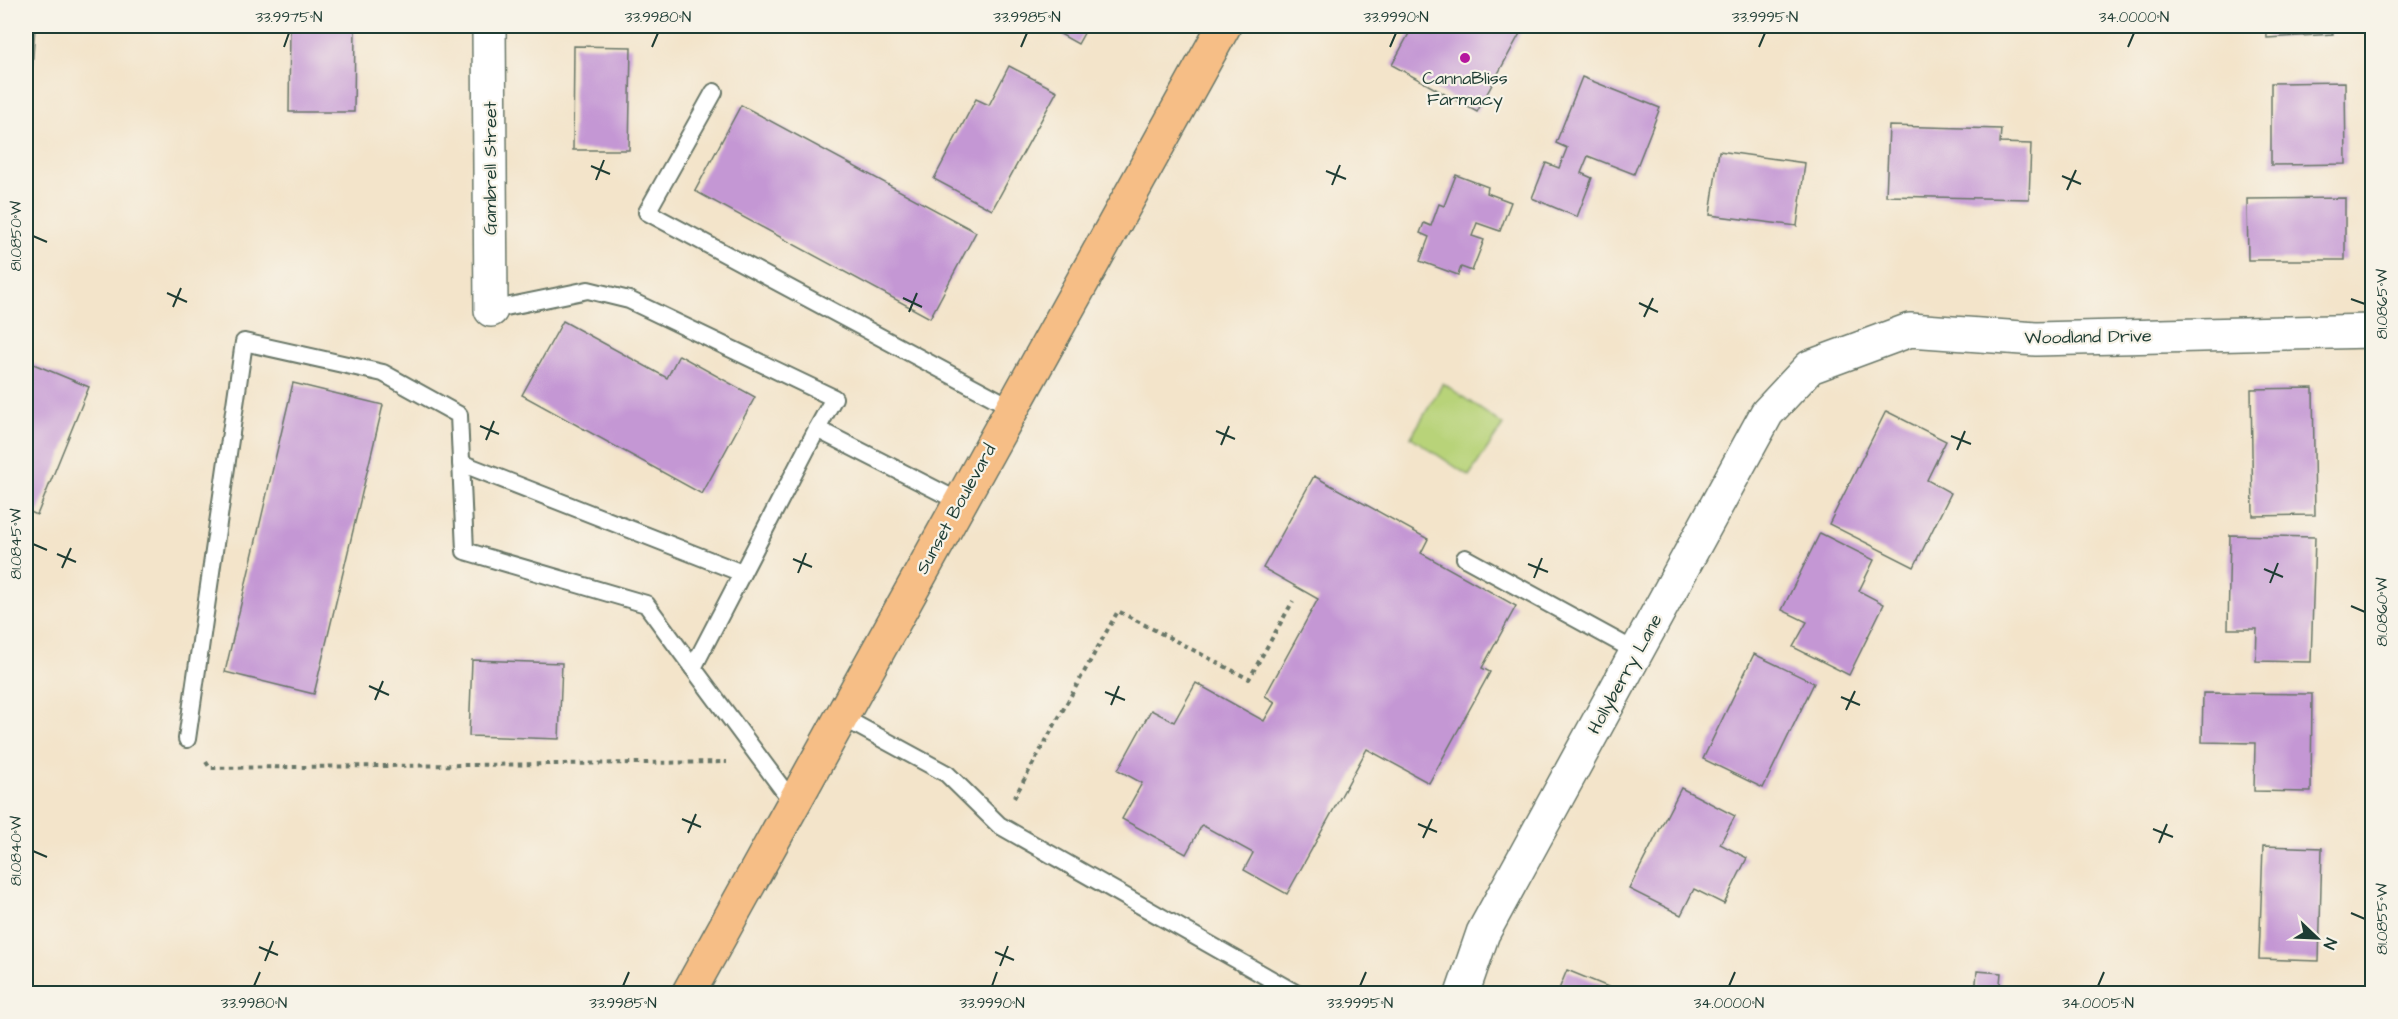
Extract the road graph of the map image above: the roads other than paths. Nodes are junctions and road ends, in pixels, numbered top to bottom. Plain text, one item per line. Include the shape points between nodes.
1 (489, 26) edge
2 (1224, 26) edge
3 (714, 92) dead end
4 (491, 310) joint
5 (2373, 331) edge
6 (1810, 368) joint
7 (1013, 408) junction
8 (817, 429) junction
9 (461, 463) junction
10 (960, 502) junction
11 (1465, 558) dead end
12 (742, 573) junction
13 (1637, 652) junction
14 (693, 668) junction
15 (842, 717) junction
16 (187, 739) road end
17 (793, 803) junction
18 (688, 993) edge
19 (1297, 993) edge
20 (1462, 993) edge

1 - 4 street, Gambrell Street
2 - 7 main road, Sunset Boulevard
3 - 7 lane via 647,212
4 - 8 lane via 588,290 629,300 834,398
5 - 6 street, Woodland Drive via 2036,339 1910,330
6 - 13 street, Hollyberry Lane via 1767,413
7 - 10 main road, Sunset Boulevard
8 - 10 lane
8 - 12 lane
9 - 12 lane
9 - 14 lane via 465,551 646,604
9 - 16 lane via 459,415 383,373 244,342
10 - 15 main road, Sunset Boulevard
11 - 13 lane
12 - 14 lane
13 - 20 street, Hollyberry Lane via 1483,933
14 - 17 lane
15 - 17 main road, Sunset Boulevard
15 - 19 lane via 947,774 999,825
17 - 18 main road, Sunset Boulevard

